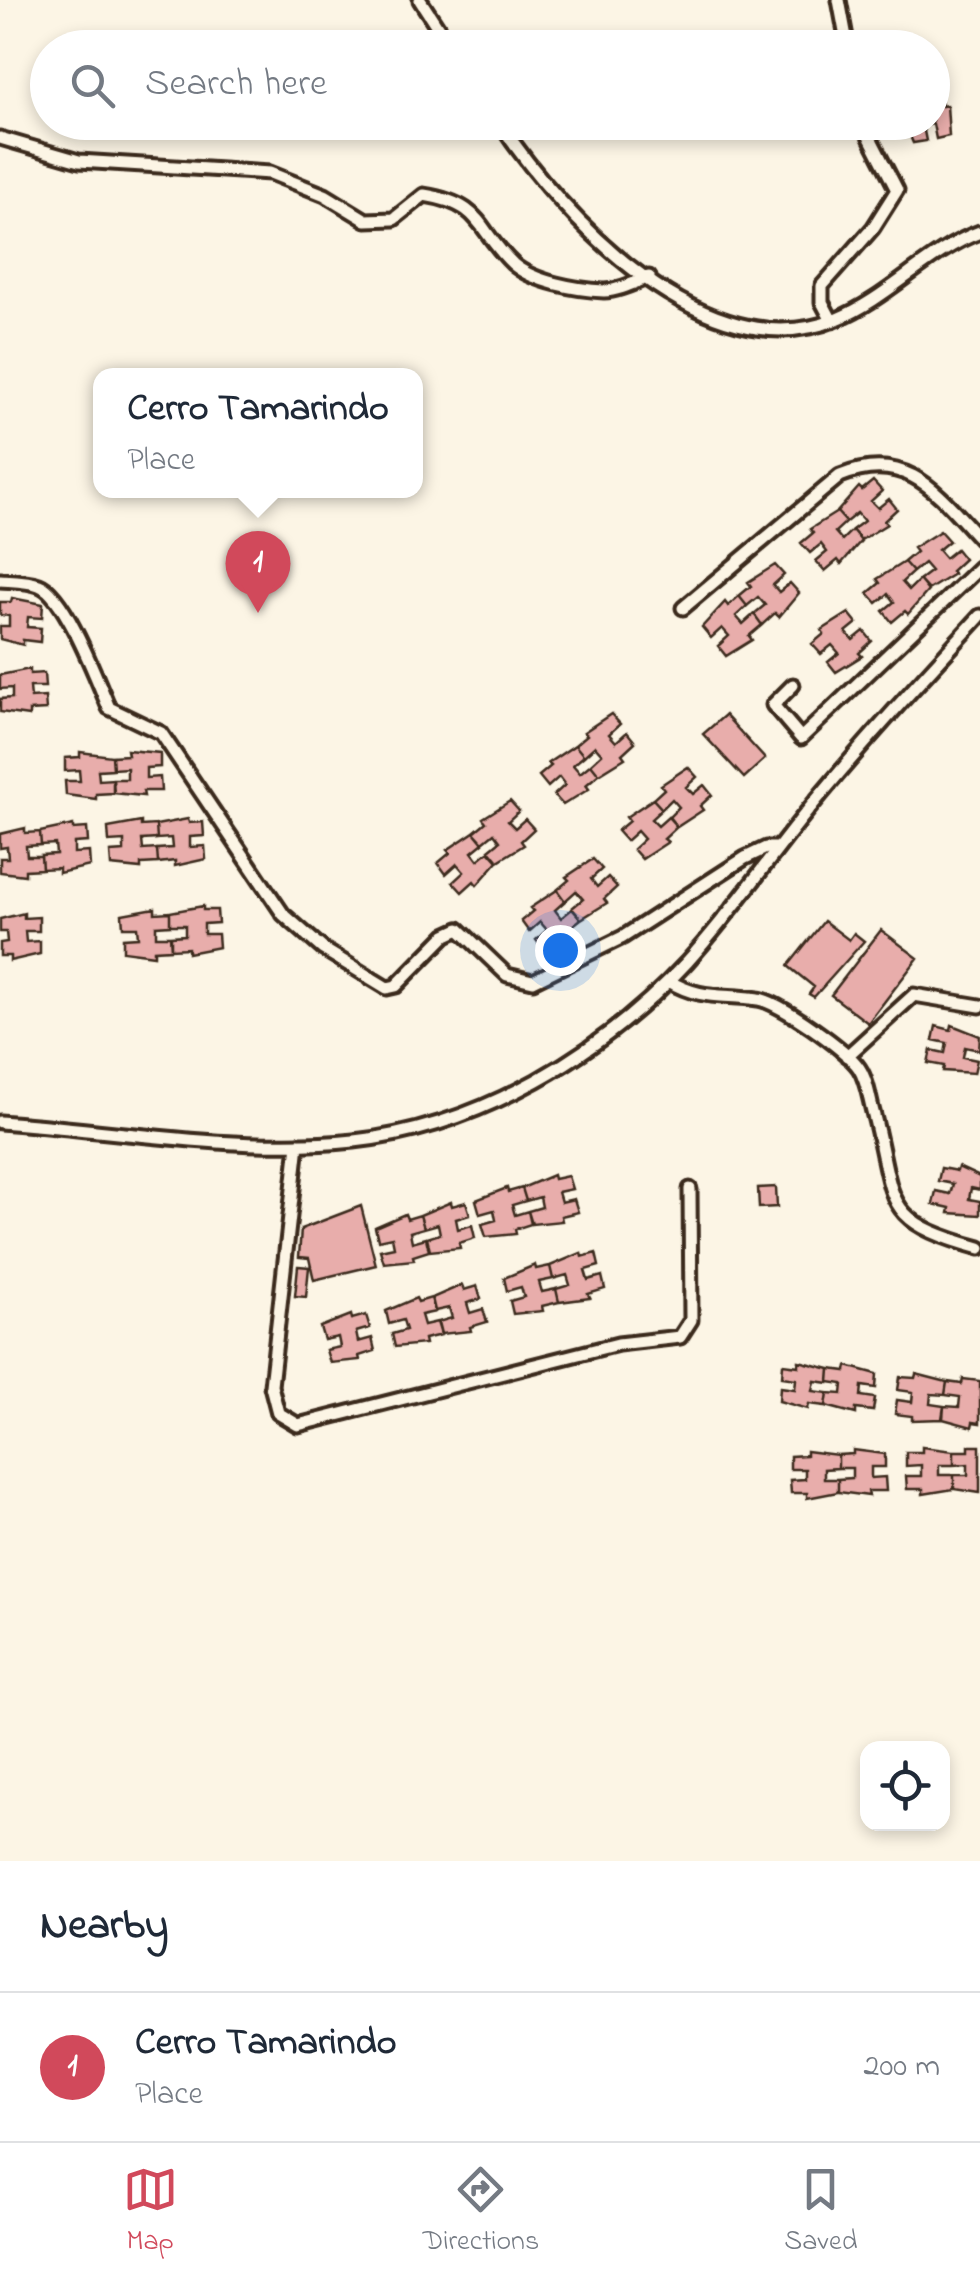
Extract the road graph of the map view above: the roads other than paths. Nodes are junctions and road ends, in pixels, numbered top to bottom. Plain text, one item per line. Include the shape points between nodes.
1 (420, 0) edge
2 (840, 0) edge
3 (439, 30) edge
4 (845, 30) edge
5 (0, 138) edge
6 (512, 140) edge
7 (871, 140) edge
8 (980, 232) edge
9 (649, 277) junction
10 (832, 321) junction
11 (980, 539) edge
12 (980, 567) edge
13 (0, 580) edge
14 (683, 608) dead end
15 (980, 616) edge
16 (793, 685) dead end
17 (776, 848) junction
18 (668, 981) junction
19 (980, 1006) edge
20 (847, 1056) junction
21 (0, 1122) edge
22 (298, 1144) junction
23 (690, 1189) dead end
24 (980, 1248) edge

1 - 3 street
2 - 4 street
5 - 9 street via 79,161 270,173 366,220 394,219 424,195 457,200 515,266 552,282 607,291
6 - 9 street via 562,208
7 - 10 street via 897,190 874,228 822,286
8 - 10 street
9 - 10 street via 716,320 739,327 787,330
11 - 14 street via 923,478 860,468 840,476
12 - 16 street via 800,738 773,705
13 - 17 street via 43,586 84,648 109,708 161,733 284,914 332,955 387,988 459,930 507,975 532,981 623,938 745,858
15 - 17 street
17 - 18 street
18 - 20 street via 702,996 770,1002
18 - 22 street via 564,1064 480,1106 386,1136
19 - 20 street via 914,995
20 - 24 street via 864,1080 900,1212 914,1224
21 - 22 street
22 - 23 street via 270,1386 278,1413 298,1425 618,1344 680,1337 691,1320

